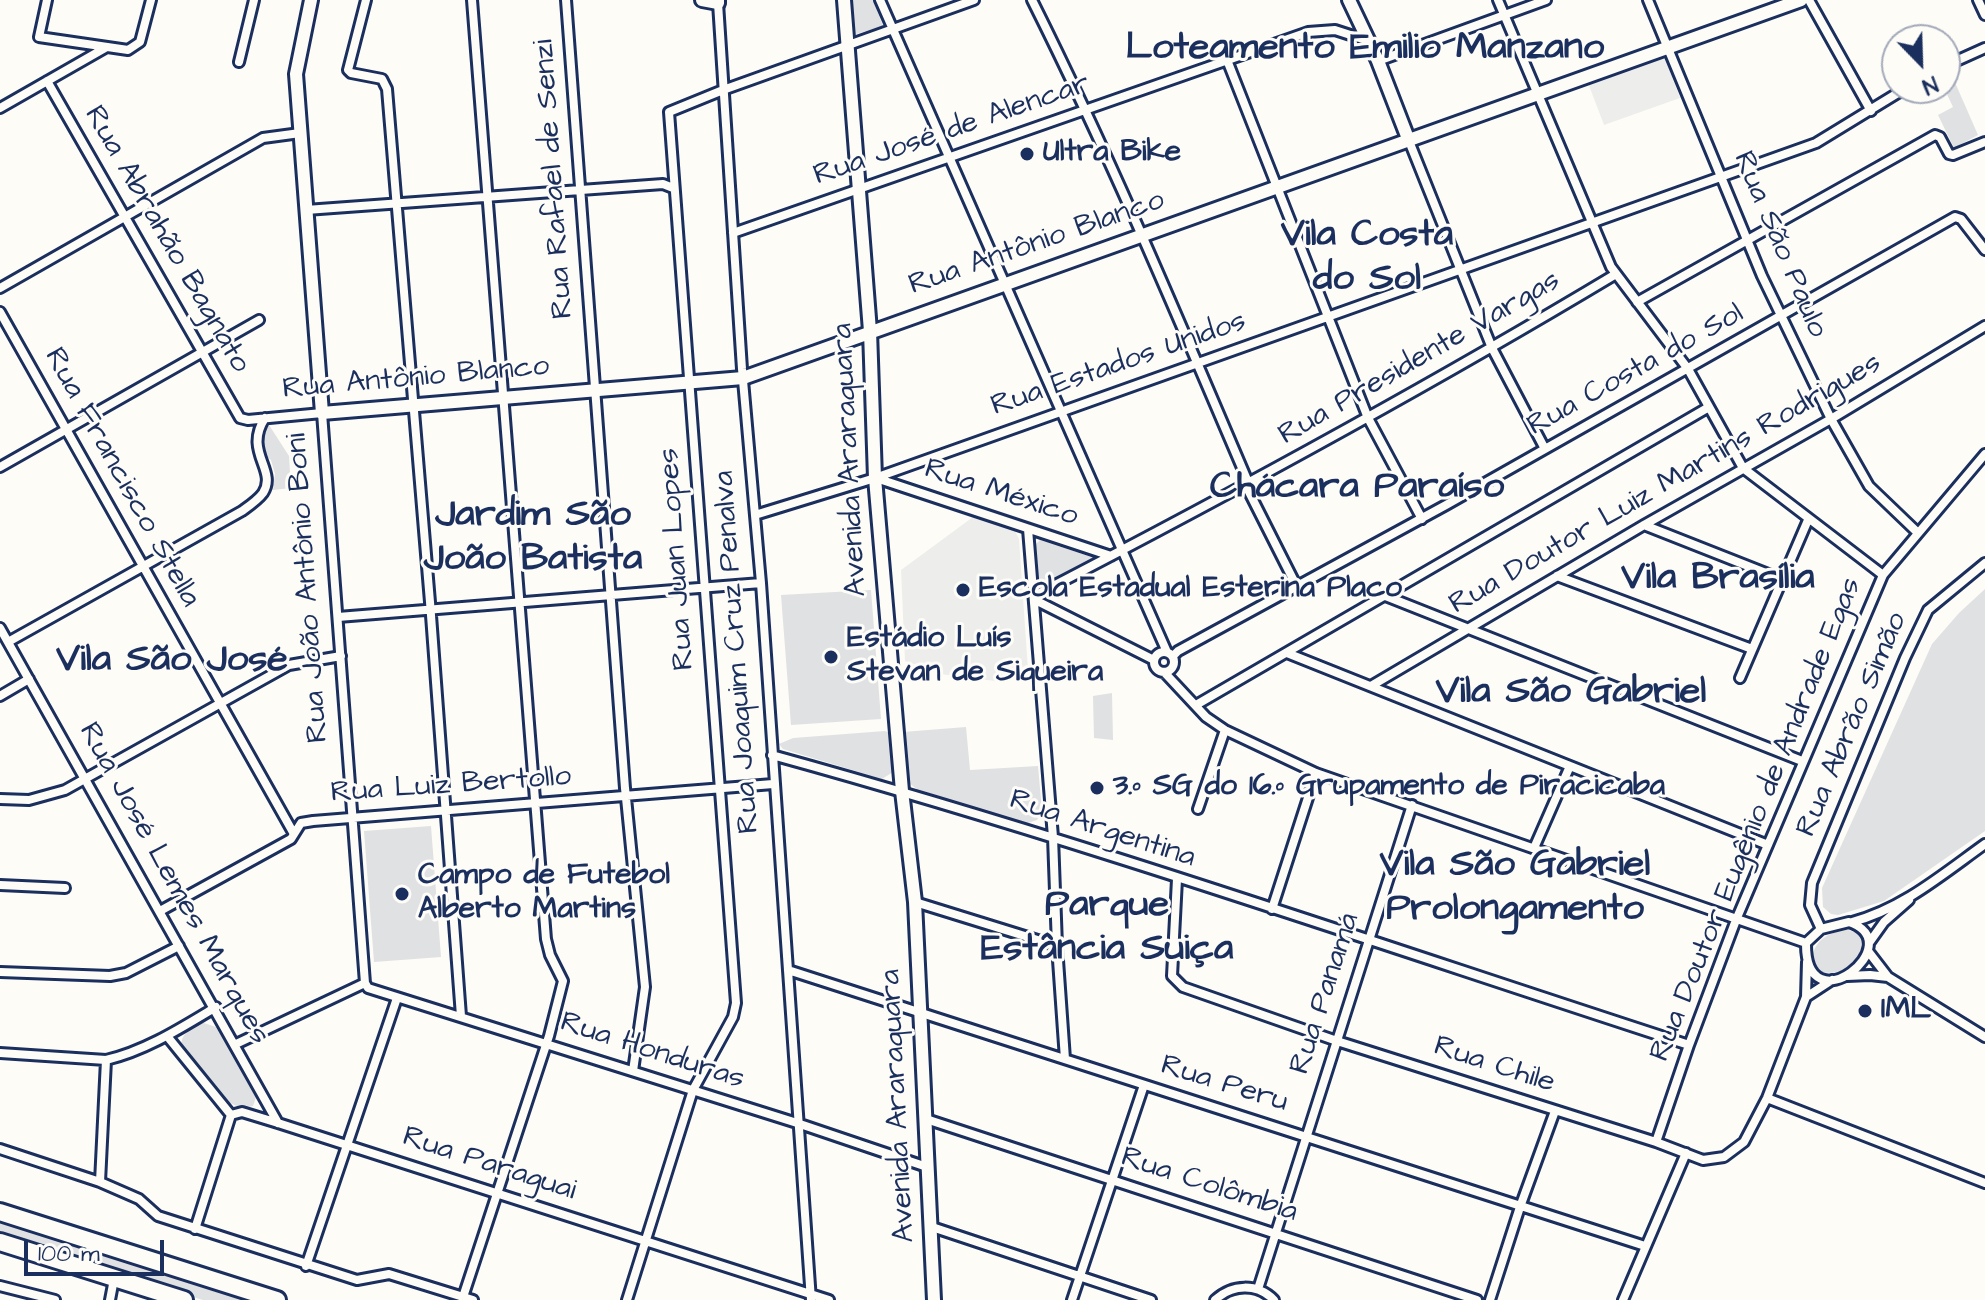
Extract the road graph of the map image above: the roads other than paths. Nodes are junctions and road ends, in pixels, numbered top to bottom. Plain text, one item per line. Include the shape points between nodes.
1 (47, 0) edge
2 (151, 0) edge
3 (254, 0) edge
4 (311, 0) edge
5 (366, 0) edge
6 (472, 0) edge
7 (566, 0) edge
8 (702, 0) edge
9 (844, 0) edge
10 (880, 0) edge
11 (974, 0) edge
12 (1032, 0) edge
13 (1349, 0) edge
14 (1498, 0) edge
15 (1546, 0) edge
16 (1648, 0) edge
17 (1801, 0) edge
18 (1978, 0) edge
19 (718, 2) edge
20 (1985, 15) edge
21 (1505, 16) junction
22 (893, 29) junction
23 (1370, 42) junction
24 (846, 46) junction
25 (105, 48) junction
26 (1670, 48) junction
27 (1985, 48) edge
28 (1961, 59) edge
29 (1227, 60) junction
30 (1378, 61) junction
31 (239, 62) dead end
32 (47, 81) junction
33 (723, 90) junction
34 (1539, 96) junction
35 (1882, 104) edge
36 (0, 108) edge
37 (1087, 110) junction
38 (1871, 111) junction
39 (300, 133) junction
40 (1409, 141) junction
41 (1985, 142) edge
42 (948, 156) junction
43 (1723, 178) junction
44 (859, 187) junction
45 (1276, 187) junction
46 (673, 188) junction
47 (579, 189) junction
48 (488, 196) junction
49 (397, 203) junction
50 (306, 210) junction
51 (127, 217) junction
52 (1592, 224) junction
53 (733, 233) junction
54 (1143, 234) junction
55 (1747, 241) junction
56 (1985, 250) edge
57 (1461, 270) junction
58 (1616, 274) junction
59 (1006, 283) junction
60 (0, 288) edge
61 (1637, 302) junction
62 (0, 312) edge
63 (1327, 317) junction
64 (1781, 317) junction
65 (259, 320) dead end
66 (1985, 326) edge
67 (870, 331) junction
68 (1492, 348) junction
69 (201, 351) junction
70 (1197, 364) junction
71 (1688, 369) junction
72 (743, 378) junction
73 (689, 384) junction
74 (595, 391) junction
75 (504, 397) junction
76 (413, 404) junction
77 (1709, 407) junction
78 (1060, 410) junction
79 (322, 413) junction
80 (265, 418) junction
81 (1368, 418) junction
82 (1831, 419) junction
83 (67, 428) junction
84 (1545, 449) junction
85 (1985, 454) edge
86 (0, 467) edge
87 (1743, 468) junction
88 (875, 478) junction
89 (1248, 482) junction
90 (755, 515) junction
91 (1422, 519) junction
92 (1808, 520) junction
93 (1644, 525) junction
94 (1028, 529) junction
95 (1918, 533) junction
96 (1123, 550) junction
97 (1111, 556) junction
98 (1985, 563) edge
99 (143, 565) junction
100 (1883, 575) junction
101 (1557, 576) junction
102 (1781, 579) junction
103 (761, 583) junction
104 (705, 587) junction
105 (1297, 587) junction
106 (611, 595) junction
107 (1383, 595) junction
108 (1034, 598) junction
109 (519, 602) junction
110 (430, 610) junction
111 (338, 617) junction
112 (0, 628) edge
113 (1465, 629) junction
114 (8, 642) junction
115 (1752, 649) junction
116 (1287, 653) junction
117 (341, 656) junction
118 (1171, 657) junction
119 (1154, 660) junction
120 (1164, 672) junction
121 (1740, 678) dead end
122 (29, 679) junction
123 (1371, 686) junction
124 (1184, 693) junction
125 (0, 696) edge
126 (221, 704) junction
127 (1196, 705) junction
128 (1225, 730) junction
129 (772, 755) junction
130 (1802, 761) junction
131 (1570, 766) junction
132 (1316, 773) junction
133 (86, 778) junction
134 (773, 784) junction
135 (719, 790) junction
136 (902, 791) junction
137 (626, 797) junction
138 (0, 799) edge
139 (535, 805) junction
140 (1412, 805) junction
141 (1198, 809) dead end
142 (444, 811) junction
143 (353, 817) junction
144 (294, 835) junction
145 (1053, 837) junction
146 (1985, 844) edge
147 (1768, 845) junction
148 (1534, 848) junction
149 (1177, 879) junction
150 (0, 885) edge
151 (65, 888) dead end
152 (1916, 893) junction
153 (915, 902) junction
154 (1272, 909) junction
155 (160, 911) junction
156 (1736, 920) junction
157 (1849, 922) junction
158 (1821, 929) junction
159 (1368, 940) junction
160 (1806, 943) junction
161 (179, 946) junction
162 (1057, 946) junction
163 (1869, 947) junction
164 (1807, 962) junction
165 (788, 970) junction
166 (0, 972) edge
167 (1847, 976) junction
168 (1888, 977) junction
169 (1833, 980) junction
170 (365, 983) junction
171 (1806, 997) junction
172 (397, 998) junction
173 (216, 1007) junction
174 (922, 1013) junction
175 (461, 1016) junction
176 (167, 1036) junction
177 (1985, 1037) edge
178 (1337, 1041) junction
179 (545, 1043) junction
180 (236, 1044) junction
181 (1689, 1045) junction
182 (0, 1053) edge
183 (1065, 1059) junction
184 (106, 1060) junction
185 (633, 1071) junction
186 (1144, 1085) junction
187 (693, 1090) junction
188 (1767, 1098) junction
189 (1555, 1111) junction
190 (231, 1115) junction
191 (926, 1119) junction
192 (278, 1123) junction
193 (797, 1123) junction
194 (1305, 1135) junction
195 (1656, 1142) junction
196 (349, 1145) junction
197 (0, 1149) edge
198 (1686, 1153) junction
199 (927, 1167) junction
200 (1111, 1180) junction
201 (100, 1182) junction
202 (1985, 1183) edge
203 (496, 1193) junction
204 (1520, 1207) junction
205 (0, 1212) edge
206 (932, 1227) junction
207 (195, 1229) junction
208 (1274, 1232) junction
209 (647, 1241) junction
210 (0, 1242) edge
211 (1645, 1246) junction
212 (306, 1266) junction
213 (1080, 1276) junction
214 (115, 1278) junction
215 (0, 1286) edge
216 (1258, 1289) junction
217 (811, 1297) edge
218 (468, 1299) edge
219 (55, 1300) edge
220 (110, 1300) edge
221 (184, 1300) edge
222 (277, 1300) edge
223 (627, 1300) edge
224 (829, 1300) edge
225 (934, 1300) edge
226 (1072, 1300) edge
227 (1151, 1300) edge
228 (1215, 1300) edge
229 (1274, 1300) edge
230 (1477, 1300) edge
231 (1490, 1300) edge
232 (1623, 1300) edge

1 - 25 street via 39,37
2 - 25 street via 135,48
3 - 31 street
4 - 39 street, Rua João Antônio Boni via 296,74
5 - 49 street via 348,70 385,84
6 - 48 street
7 - 47 street, Rua Rafael de Senzi
8 - 19 street
9 - 24 street, Avenida Araraquara
10 - 22 street
11 - 22 street
12 - 37 street
13 - 23 street
14 - 21 street
15 - 21 street
16 - 26 street, Rua São Paulo
17 - 26 street, Rua Antônio Blanco
17 - 38 street
18 - 20 street
19 - 33 street, Rua Joaquim Cruz Penalva
21 - 30 street
21 - 34 street
22 - 24 street
22 - 42 street
23 - 29 street, Rua José de Alencar via 1321,30
23 - 30 street
24 - 33 street
24 - 44 street, Avenida Araraquara
25 - 32 street
26 - 34 street, Rua Antônio Blanco
26 - 43 street, Rua São Paulo
27 - 28 street
29 - 37 street, Rua José de Alencar
29 - 45 street
30 - 40 street
32 - 36 street
32 - 51 street, Rua Abrahão Bagnato
33 - 46 street, Rua Juan Lopes via 669,112
33 - 53 street, Rua Joaquim Cruz Penalva
34 - 40 street, Rua Antônio Blanco
34 - 52 street
35 - 38 street, Rua Estados Unidos
37 - 42 street, Rua José de Alencar
37 - 54 street
38 - 43 street, Rua Estados Unidos via 1816,143
39 - 50 street, Rua João Antônio Boni
39 - 51 street via 263,138
40 - 45 street, Rua Antônio Blanco
40 - 57 street
41 - 55 street via 1953,155 1935,135
42 - 44 street, Rua José de Alencar
42 - 59 street
43 - 52 street, Rua Estados Unidos
43 - 55 street, Rua São Paulo
44 - 53 street, Rua José de Alencar
44 - 67 street, Avenida Araraquara
45 - 54 street, Rua Antônio Blanco
45 - 63 street
46 - 47 street via 663,184
46 - 73 street, Rua Juan Lopes
47 - 48 street
47 - 74 street, Rua Rafael de Senzi
48 - 49 street
48 - 75 street
49 - 50 street
49 - 76 street
50 - 79 street, Rua João Antônio Boni
51 - 60 street
51 - 69 street, Rua Abrahão Bagnato
52 - 57 street, Rua Estados Unidos
52 - 58 street
53 - 72 street, Rua Joaquim Cruz Penalva
54 - 59 street, Rua Antônio Blanco
54 - 70 street
55 - 61 street
55 - 64 street, Rua São Paulo
56 - 64 street, Rua Costa do Sol via 1955,217
57 - 63 street, Rua Estados Unidos
57 - 68 street
58 - 61 street
58 - 68 street, Rua Presidente Vargas
59 - 67 street, Rua Antônio Blanco
59 - 78 street
61 - 71 street
62 - 83 street, Rua Francisco Stella
63 - 70 street, Rua Estados Unidos
63 - 81 street
64 - 71 street, Rua Costa do Sol
64 - 82 street, Rua São Paulo
65 - 69 street
66 - 82 street, Rua Doutor Luiz Martins Rodrigues
67 - 72 street, Rua Antônio Blanco
67 - 88 street, Avenida Araraquara
68 - 81 street, Rua Presidente Vargas
68 - 84 street
69 - 80 street, Rua Abrahão Bagnato via 240,418
69 - 83 street
70 - 78 street, Rua Estados Unidos
70 - 89 street
71 - 77 street
71 - 84 street, Rua Costa do Sol
72 - 73 street, Rua Antônio Blanco
72 - 90 street, Rua Joaquim Cruz Penalva
73 - 74 street, Rua Antônio Blanco
73 - 104 street, Rua Juan Lopes
74 - 75 street, Rua Antônio Blanco
74 - 106 street, Rua Rafael de Senzi
75 - 76 street, Rua Antônio Blanco
75 - 109 street
76 - 79 street, Rua Antônio Blanco
76 - 110 street
77 - 87 street
77 - 107 street
78 - 88 street, Rua Estados Unidos
78 - 96 street
79 - 80 street, Rua Antônio Blanco
79 - 111 street, Rua João Antônio Boni
80 - 99 street via 255,441 266,475 261,496
81 - 89 street, Rua Presidente Vargas
81 - 91 street
82 - 87 street, Rua Doutor Luiz Martins Rodrigues
82 - 95 street, Rua São Paulo via 1869,486
83 - 86 street
83 - 99 street, Rua Francisco Stella
84 - 91 street, Rua Costa do Sol
85 - 95 street, Rua Doutor Eugênio de Andrade Egas
87 - 92 street
87 - 93 street, Rua Doutor Luiz Martins Rodrigues
88 - 90 street, Rua Estados Unidos
88 - 94 street, Rua México
88 - 136 street, Avenida Araraquara
89 - 96 street, Rua Presidente Vargas
89 - 105 street
90 - 103 street, Rua Joaquim Cruz Penalva
91 - 105 street, Rua Costa do Sol
92 - 100 street
92 - 102 street
93 - 101 street, Rua Doutor Luiz Martins Rodrigues
93 - 102 street
94 - 97 street, Rua México
94 - 108 street
95 - 100 street, Rua Doutor Eugênio de Andrade Egas
96 - 97 street, Rua Presidente Vargas
96 - 118 street
97 - 108 street, Rua Presidente Vargas
98 - 158 street, Rua Abrão Simão via 1928,610 1905,658 1812,883 1810,905
99 - 114 street
99 - 126 street, Rua Francisco Stella
100 - 130 street, Rua Doutor Eugênio de Andrade Egas
101 - 113 street, Rua Doutor Luiz Martins Rodrigues
101 - 115 street
102 - 115 street
103 - 104 street
103 - 129 street, Rua Joaquim Cruz Penalva
104 - 106 street
104 - 135 street, Rua Juan Lopes
105 - 118 street, Rua Costa do Sol
106 - 109 street
106 - 137 street, Rua Rafael de Senzi
107 - 113 street
107 - 116 street
108 - 119 street
108 - 145 street
109 - 110 street
109 - 139 street
110 - 111 street
110 - 142 street
111 - 117 street, Rua João Antônio Boni
112 - 114 street, Rua José Lemes Marques
113 - 123 street, Rua Doutor Luiz Martins Rodrigues
113 - 130 street
114 - 122 street, Rua José Lemes Marques
115 - 121 street
116 - 123 street
116 - 127 street
117 - 126 street via 289,665
117 - 143 street, Rua João Antônio Boni
118 - 119 street via 1160,652
118 - 120 street via 1171,669
118 - 124 street
119 - 120 street
120 - 124 street
122 - 125 street
122 - 133 street, Rua José Lemes Marques
123 - 131 street
124 - 127 street
126 - 133 street
126 - 144 street, Rua Francisco Stella
127 - 128 street
128 - 132 street
128 - 141 street
129 - 134 street, Rua Joaquim Cruz Penalva
129 - 136 street, Rua Argentina
130 - 147 street, Rua Doutor Eugênio de Andrade Egas
131 - 147 street
131 - 148 street
132 - 140 street
132 - 154 street
133 - 138 street via 53,795
133 - 155 street, Rua José Lemes Marques
134 - 135 street, Rua Luiz Bertollo
134 - 165 street, Rua Joaquim Cruz Penalva
135 - 137 street, Rua Luiz Bertollo
135 - 187 street, Rua Juan Lopes via 736,1003
136 - 145 street, Rua Argentina
136 - 153 street, Avenida Araraquara
137 - 139 street, Rua Luiz Bertollo
137 - 185 street, Rua Rafael de Senzi via 645,987
139 - 142 street, Rua Luiz Bertollo
139 - 179 street via 547,947 563,981
140 - 148 street
140 - 159 street, Rua Panamá
142 - 143 street, Rua Luiz Bertollo
142 - 175 street
143 - 144 street, Rua Luiz Bertollo via 301,823
143 - 170 street, Rua João Antônio Boni
144 - 155 street, Rua Luiz Bertollo
145 - 149 street, Rua Argentina
145 - 162 street
146 - 152 street
147 - 156 street, Rua Doutor Eugênio de Andrade Egas
148 - 156 street
149 - 154 street, Rua Argentina
149 - 178 street, Rua Chile via 1174,981
150 - 151 street
152 - 157 street
152 - 163 street via 1884,922
153 - 162 street
153 - 174 street, Avenida Araraquara
154 - 159 street, Rua Argentina
155 - 161 street, Rua José Lemes Marques
156 - 160 street
156 - 181 street, Rua Doutor Eugênio de Andrade Egas
157 - 158 street
157 - 163 street via 1862,929
158 - 160 street
159 - 178 street, Rua Panamá
159 - 181 street, Rua Argentina
160 - 164 street
161 - 166 street via 110,976
161 - 173 street, Rua José Lemes Marques
162 - 183 street
163 - 167 street via 1865,960
163 - 168 street
164 - 169 street via 1813,973
164 - 171 street, Rua Chile
165 - 174 street, Rua Peru
165 - 193 street, Rua Joaquim Cruz Penalva
167 - 168 street
167 - 169 street
168 - 177 street
169 - 171 street
170 - 172 street, Rua Honduras
170 - 180 street
171 - 188 street, Rua Chile
172 - 175 street, Rua Honduras
172 - 196 street
173 - 176 street
173 - 180 street, Rua José Lemes Marques
174 - 183 street, Rua Peru
174 - 191 street, Avenida Araraquara
175 - 179 street, Rua Honduras
176 - 184 street
176 - 190 street
178 - 189 street, Rua Chile
178 - 194 street, Rua Panamá
179 - 185 street, Rua Honduras
179 - 203 street
180 - 192 street, Rua José Lemes Marques
181 - 195 street, Rua Doutor Eugênio de Andrade Egas
182 - 184 street
183 - 186 street, Rua Peru
184 - 201 street
185 - 187 street, Rua Honduras
186 - 194 street, Rua Peru
186 - 200 street
187 - 193 street, Rua Honduras
187 - 209 street
188 - 198 street, Rua Chile via 1734,1151 1703,1160
188 - 202 street
189 - 195 street, Rua Chile
189 - 204 street
190 - 192 street, Rua Paraguai via 242,1112
190 - 207 street
191 - 199 street, Avenida Araraquara
191 - 200 street, Rua Colômbia
192 - 196 street, Rua Paraguai
193 - 199 street, Rua Honduras
193 - 217 street, Rua Joaquim Cruz Penalva
194 - 204 street, Rua Peru
194 - 208 street, Rua Panamá
195 - 198 street, Rua Chile
196 - 203 street, Rua Paraguai
196 - 212 street
197 - 201 street
198 - 211 street
199 - 206 street, Avenida Araraquara
200 - 208 street, Rua Colômbia
200 - 213 street
201 - 207 street via 139,1199 158,1216
203 - 209 street, Rua Paraguai
203 - 218 street
204 - 211 street, Rua Peru
204 - 231 street
205 - 222 highway
206 - 213 street
206 - 225 street, Avenida Araraquara
207 - 212 street
208 - 216 street, Rua Panamá
208 - 230 street, Rua Colômbia
209 - 217 street, Rua Paraguai
209 - 223 street
210 - 214 highway
211 - 232 street
212 - 218 street via 357,1280 389,1274
213 - 226 street
213 - 227 street
214 - 220 street
214 - 221 highway
215 - 219 street
216 - 228 street via 1232,1288
216 - 229 street
217 - 224 street, Rua Paraguai

